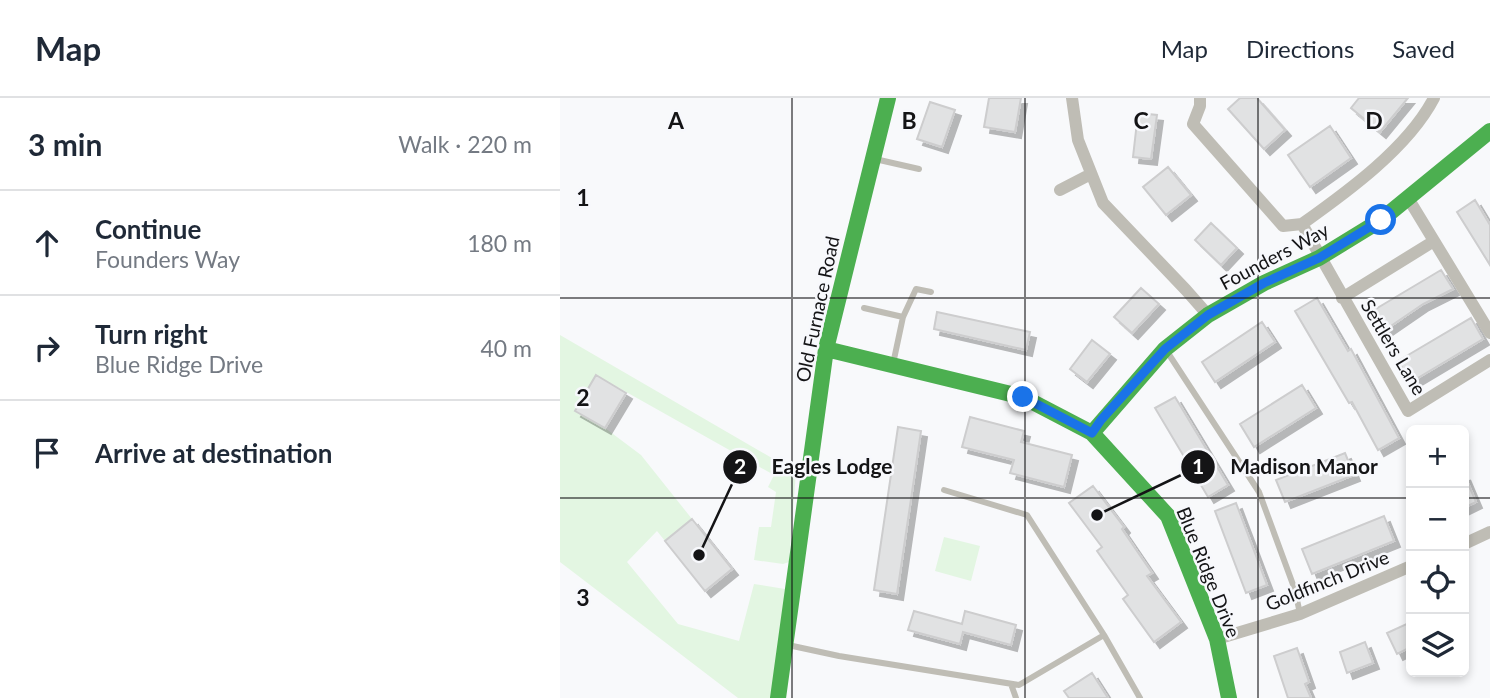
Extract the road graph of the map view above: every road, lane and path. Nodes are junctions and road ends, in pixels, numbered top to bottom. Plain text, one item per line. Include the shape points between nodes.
1 (888, 98) edge
2 (1072, 98) edge
3 (1200, 98) edge
4 (1434, 98) edge
5 (1490, 131) edge
6 (873, 159) junction
7 (919, 169) dead end
8 (1091, 174) junction
9 (1060, 190) dead end
10 (1408, 198) junction
11 (1302, 224) junction
12 (1434, 241) junction
13 (1319, 258) junction
14 (932, 292) dead end
15 (1342, 298) junction
16 (864, 309) dead end
17 (1208, 315) junction
18 (903, 317) junction
19 (1490, 333) edge
20 (826, 349) junction
21 (1165, 349) junction
22 (1490, 360) edge
23 (893, 364) junction
24 (1092, 433) junction
25 (944, 490) dead end
26 (1490, 533) edge
27 (1469, 542) edge
28 (1406, 568) edge
29 (1300, 614) junction
30 (1104, 635) junction
31 (1217, 639) junction
32 (786, 644) junction
33 (1010, 684) junction
34 (778, 698) edge
35 (1016, 698) edge
36 (1140, 698) edge
37 (1229, 698) edge

1 - 6 street, Old Furnace Road
2 - 8 street via 1078,140
3 - 11 street via 1193,124 1283,226
4 - 11 street via 1383,159
5 - 10 street, Founders Way
6 - 7 lane
6 - 20 street, Old Furnace Road
8 - 9 street
8 - 17 street via 1103,203
10 - 12 street
10 - 13 street, Founders Way
11 - 13 street, Settlers Lane
12 - 15 street
12 - 19 street
13 - 15 street, Settlers Lane
13 - 17 street, Founders Way
14 - 18 lane via 916,289
15 - 22 street, Settlers Lane via 1408,411
16 - 18 lane
17 - 21 street, Founders Way
18 - 23 lane
20 - 23 street, Blue Ridge Drive
20 - 32 street, Old Furnace Road
21 - 24 street, Founders Way
21 - 29 lane via 1259,492
23 - 24 street, Blue Ridge Drive via 1023,397
24 - 31 street, Blue Ridge Drive via 1168,516
25 - 30 lane via 1027,515
26 - 27 street
28 - 29 street, Goldfinch Drive
29 - 31 street, Goldfinch Drive
30 - 33 lane via 1020,685
30 - 36 lane
31 - 37 street, Blue Ridge Drive
32 - 33 lane
32 - 34 street, Old Furnace Road
33 - 35 lane

